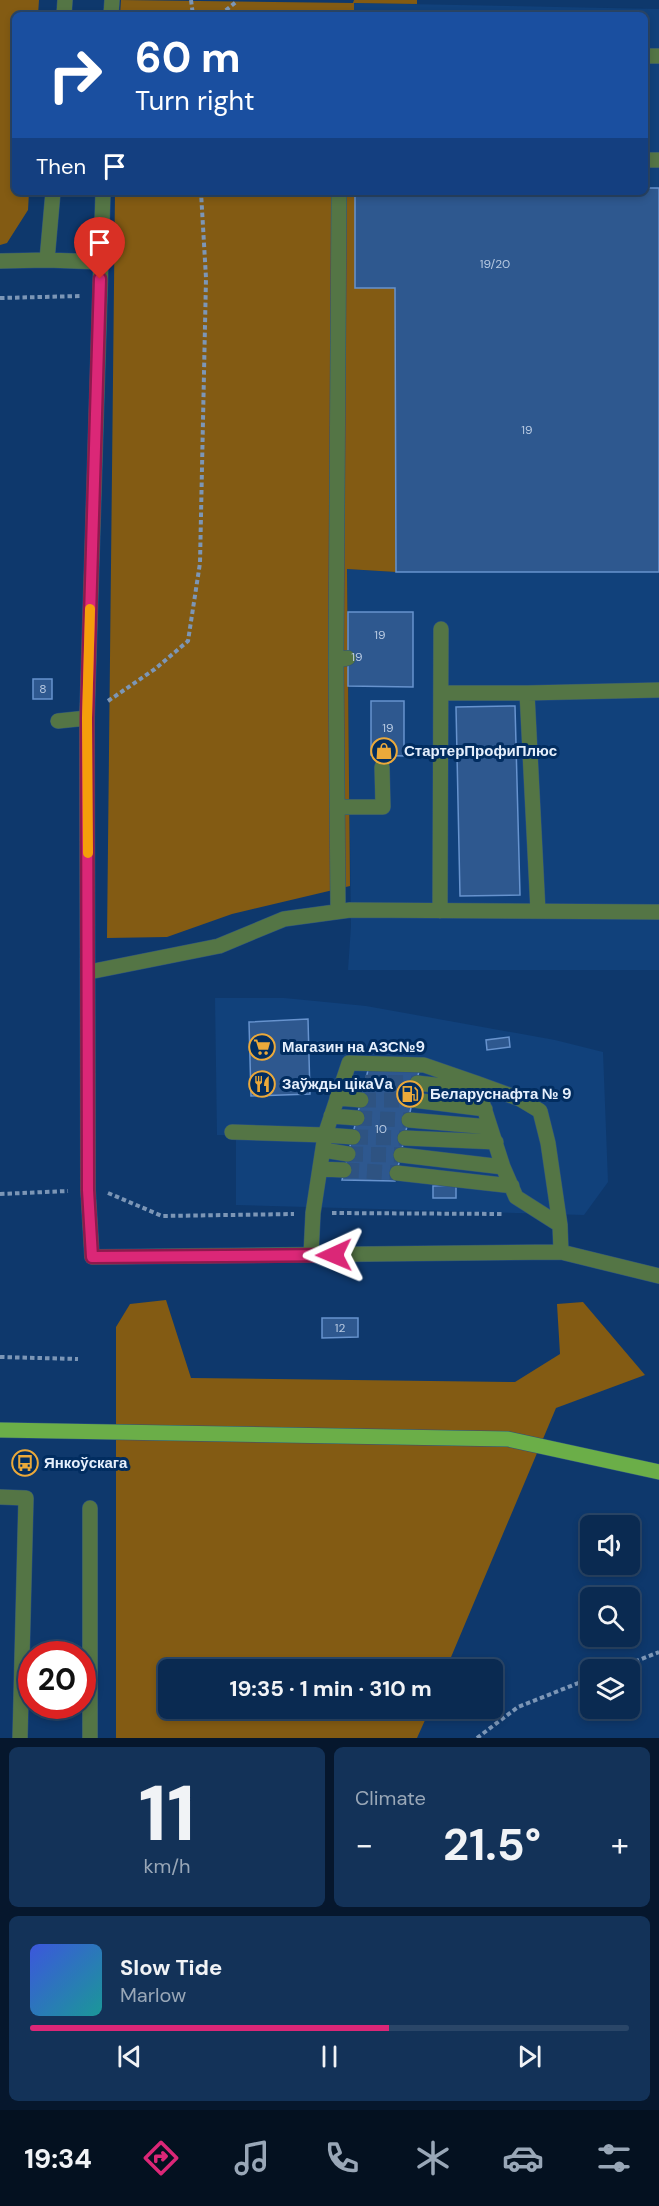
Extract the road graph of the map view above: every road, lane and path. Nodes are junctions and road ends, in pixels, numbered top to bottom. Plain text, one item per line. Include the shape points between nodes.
1 (236, 2) dead end
2 (224, 12) edge
3 (53, 195) edge
4 (103, 195) edge
5 (201, 195) edge
6 (339, 195) edge
7 (47, 260) junction
8 (0, 261) edge
9 (101, 262) junction
10 (100, 296) junction
11 (0, 297) edge
12 (441, 629) dead end
13 (659, 690) edge
14 (441, 693) junction
15 (527, 693) junction
16 (87, 718) junction
17 (58, 721) dead end
18 (382, 767) dead end
19 (337, 807) junction
20 (338, 911) junction
21 (441, 911) junction
22 (538, 911) junction
23 (659, 912) edge
24 (89, 972) junction
25 (417, 1083) tunnel mouth
26 (478, 1086) junction
27 (337, 1098) junction
28 (361, 1100) tunnel mouth
29 (413, 1100) tunnel mouth
30 (485, 1109) junction
31 (332, 1116) junction
32 (357, 1118) tunnel mouth
33 (409, 1120) tunnel mouth
34 (490, 1127) junction
35 (232, 1132) dead end
36 (353, 1137) tunnel mouth
37 (405, 1138) tunnel mouth
38 (496, 1142) junction
39 (324, 1143) junction
40 (348, 1154) tunnel mouth
41 (401, 1155) tunnel mouth
42 (503, 1167) junction
43 (320, 1169) junction
44 (344, 1170) tunnel mouth
45 (397, 1173) tunnel mouth
46 (512, 1186) junction
47 (88, 1190) junction
48 (0, 1194) edge
49 (313, 1213) junction
50 (516, 1214) dead end
51 (560, 1226) junction
52 (561, 1252) junction
53 (311, 1256) junction
54 (659, 1276) edge
55 (0, 1357) edge
56 (78, 1359) dead end
57 (0, 1430) edge
58 (659, 1472) edge
59 (0, 1497) edge
60 (90, 1508) dead end
61 (659, 1652) edge
62 (640, 1660) edge
63 (580, 1682) edge
64 (20, 1738) edge
65 (90, 1738) edge
66 (477, 1738) edge

1 - 2 path
3 - 7 lane
4 - 9 lane
5 - 16 path via 206,278 200,563 188,641
6 - 19 lane via 342,659
7 - 8 lane
7 - 9 lane
9 - 10 lane
10 - 11 path
10 - 16 lane
12 - 14 lane
13 - 15 lane
14 - 15 lane
14 - 21 lane
15 - 22 lane
16 - 17 lane
16 - 24 lane
18 - 19 lane via 382,807
19 - 20 lane
20 - 21 lane
20 - 24 lane via 284,919 219,946
21 - 22 lane
22 - 23 lane
24 - 47 lane
25 - 26 lane
26 - 27 lane via 424,1065 349,1064
26 - 30 lane
26 - 51 lane via 520,1099 540,1111
27 - 28 lane
27 - 31 lane
29 - 30 lane
30 - 34 lane
31 - 32 lane
31 - 39 lane
33 - 34 lane
34 - 38 lane
35 - 39 lane
36 - 39 lane
37 - 38 lane
38 - 42 lane
39 - 40 lane
39 - 43 lane
41 - 42 lane
42 - 46 lane
43 - 44 lane
43 - 49 lane
45 - 46 lane
46 - 51 lane via 516,1197
47 - 48 path
47 - 49 path via 116,1194 162,1216
47 - 53 lane via 92,1257
49 - 50 path
49 - 53 lane
51 - 52 lane
52 - 53 lane
52 - 54 lane
55 - 56 path
57 - 58 main road via 508,1439
59 - 64 lane via 26,1498
60 - 65 lane
61 - 62 path
63 - 66 path via 518,1707

